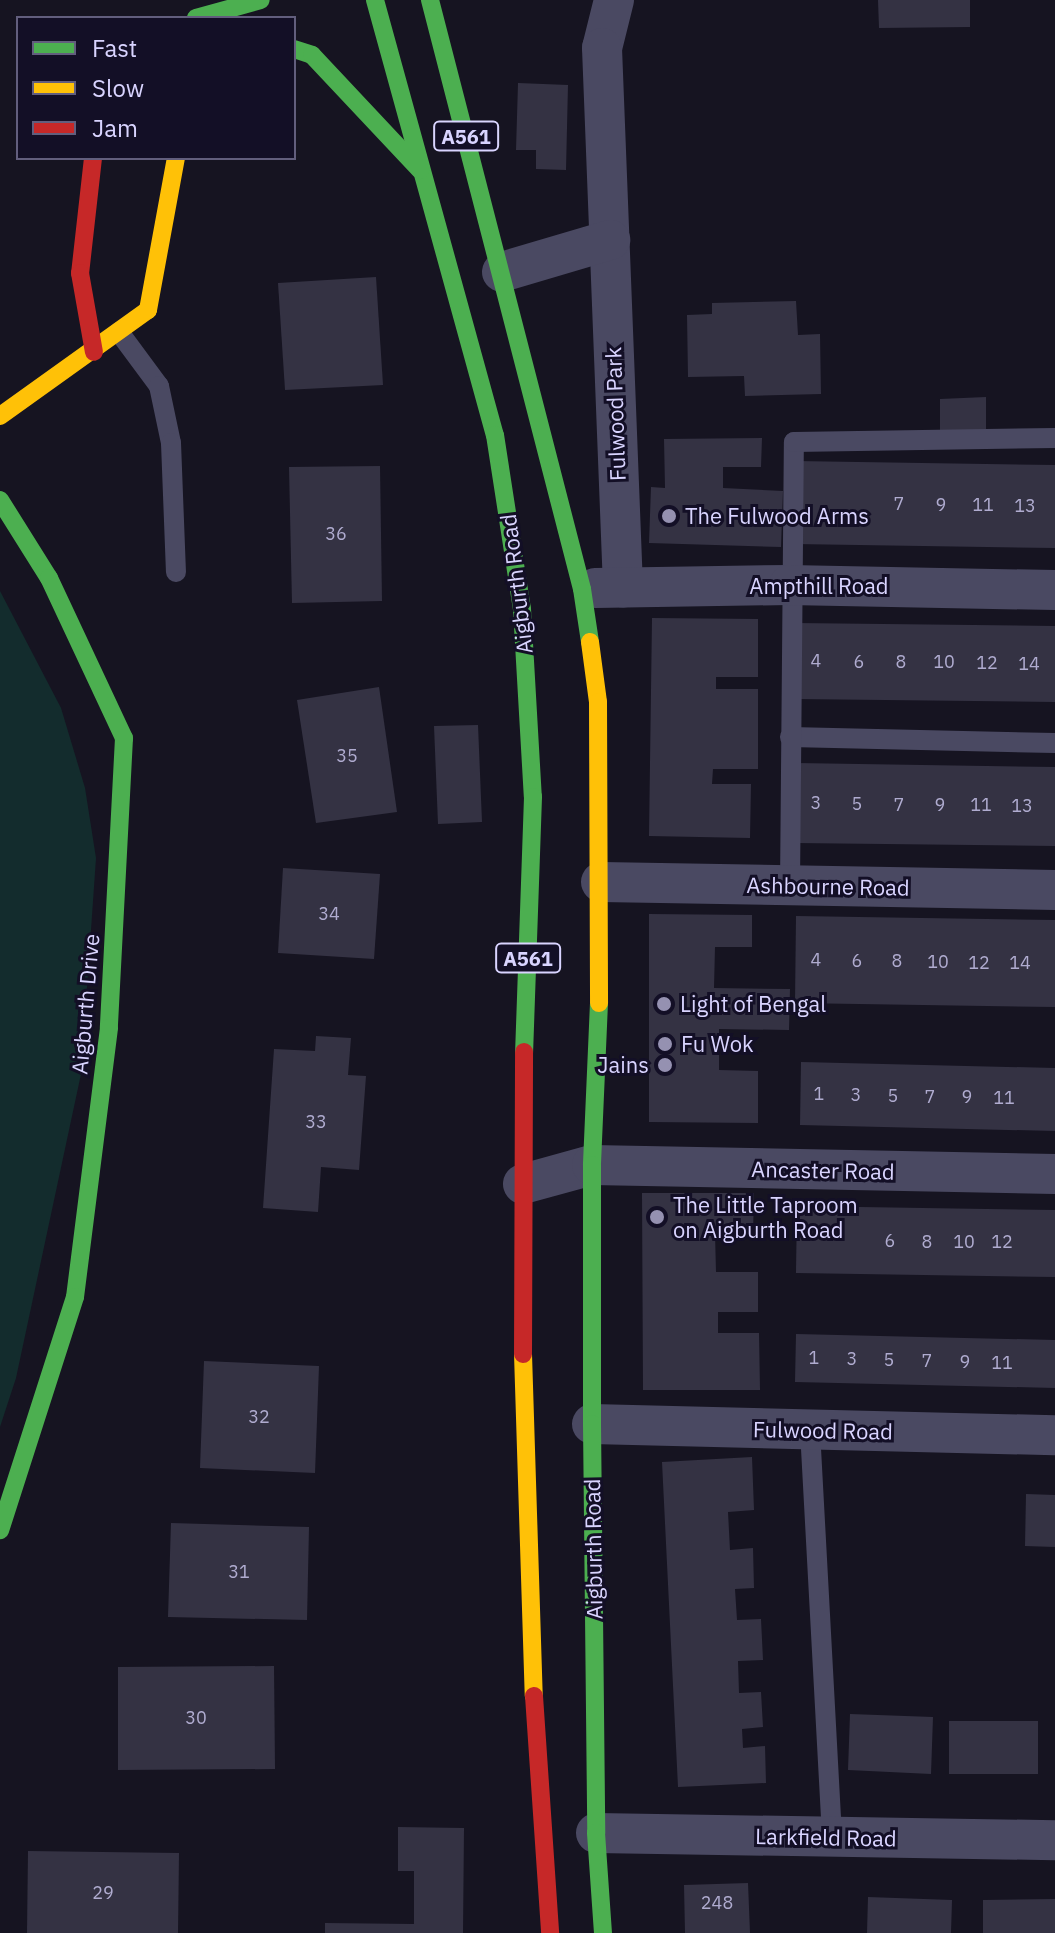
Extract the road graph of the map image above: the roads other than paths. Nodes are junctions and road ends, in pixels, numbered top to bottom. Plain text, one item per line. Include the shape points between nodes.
1 (261, 0) edge
2 (375, 0) edge
3 (430, 0) edge
4 (614, 0) edge
5 (203, 16) edge
6 (296, 50) edge
7 (93, 160) edge
8 (176, 160) edge
9 (420, 170) junction
10 (610, 240) junction
11 (502, 272) junction
12 (119, 332) junction
13 (94, 352) junction
14 (0, 416) edge
15 (1055, 438) edge
16 (0, 500) edge
17 (176, 572) dead end
18 (789, 585) junction
19 (623, 588) junction
20 (582, 589) junction
21 (1055, 590) edge
22 (790, 737) junction
23 (1055, 743) edge
24 (601, 882) junction
25 (790, 886) junction
26 (1055, 890) edge
27 (592, 1165) junction
28 (1055, 1174) edge
29 (523, 1184) junction
30 (592, 1424) junction
31 (810, 1430) junction
32 (1055, 1435) edge
33 (0, 1530) edge
34 (596, 1833) junction
35 (832, 1837) junction
36 (1055, 1840) edge
37 (550, 1933) edge
38 (603, 1933) edge

1 - 5 main road
2 - 9 main road, Aigburth Road / A561
3 - 11 main road, Aigburth Road / A561
4 - 10 street, Fulwood Park via 602,48
6 - 9 main road via 312,55
7 - 13 main road via 80,273
8 - 12 main road via 148,310
9 - 29 main road, Aigburth Road / A561 via 495,435 522,609 533,797
10 - 11 street
10 - 19 street, Fulwood Park
11 - 20 main road, Aigburth Road / A561
12 - 13 main road
12 - 17 lane via 159,386 171,443
13 - 14 main road
15 - 18 lane via 794,442
16 - 33 main road, Aigburth Drive via 49,578 124,738 124,812 109,1028 75,1297
18 - 19 street, Ampthill Road
18 - 21 street, Ampthill Road
18 - 22 lane
19 - 20 street, Ampthill Road
20 - 24 main road, Aigburth Road / A561 via 598,702
22 - 23 lane
22 - 25 lane
24 - 25 street, Ashbourne Road
24 - 27 main road, Aigburth Road / A561
25 - 26 street, Ashbourne Road
27 - 28 street, Ancaster Road
27 - 29 street
27 - 30 main road, Aigburth Road / A561
29 - 37 main road, Aigburth Road / A561 via 528,1616
30 - 31 street, Fulwood Road
30 - 34 main road, Aigburth Road / A561
31 - 32 street, Fulwood Road
31 - 35 lane
34 - 35 street, Larkfield Road
34 - 38 main road, Aigburth Road / A561
35 - 36 street, Larkfield Road

